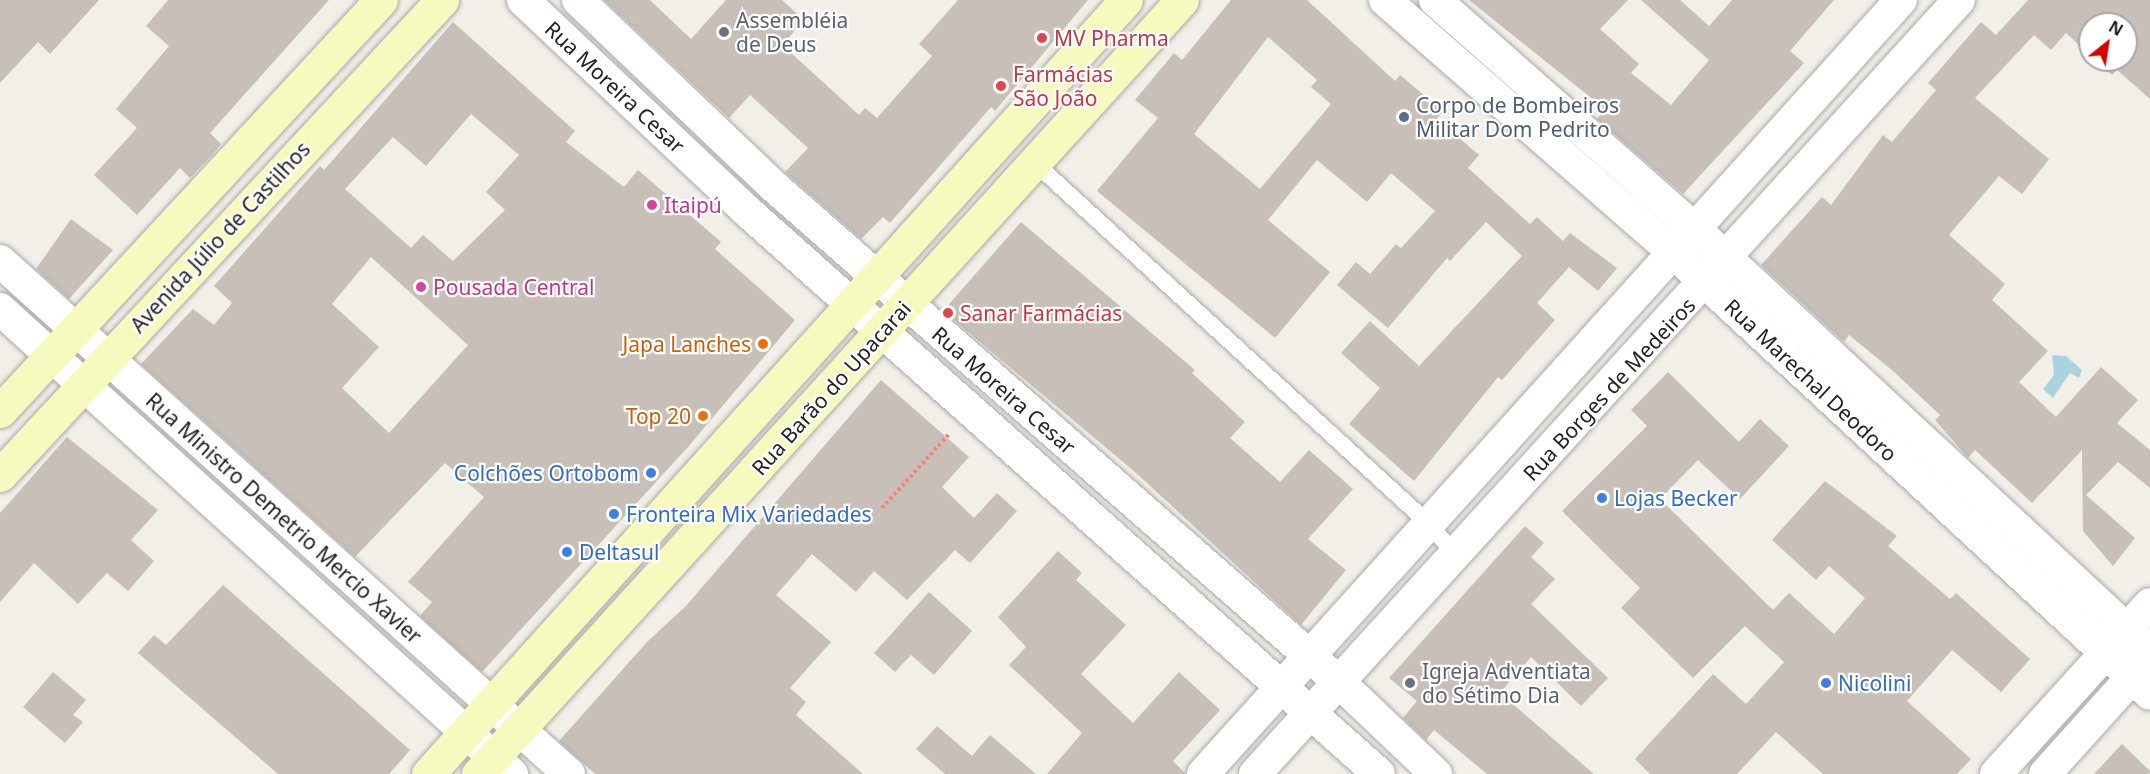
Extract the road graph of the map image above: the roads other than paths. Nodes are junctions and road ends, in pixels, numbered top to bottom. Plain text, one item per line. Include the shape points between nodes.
1 (381, 0) edge
2 (442, 0) edge
3 (523, 0) edge
4 (578, 0) edge
5 (1126, 0) edge
6 (1182, 0) edge
7 (1385, 0) edge
8 (1435, 0) edge
9 (1901, 0) edge
10 (1959, 0) edge
11 (602, 22) junction
12 (1484, 44) junction
13 (575, 49) junction
14 (1463, 68) junction
15 (1787, 128) junction
16 (1816, 156) junction
17 (1035, 162) junction
18 (771, 184) junction
19 (748, 212) junction
20 (1696, 230) junction
21 (1675, 254) junction
22 (1727, 258) junction
23 (0, 261) edge
24 (877, 278) junction
25 (1705, 283) junction
26 (853, 305) junction
27 (906, 306) junction
28 (0, 309) edge
29 (75, 329) junction
30 (884, 332) junction
31 (50, 356) junction
32 (1579, 358) junction
33 (106, 359) junction
34 (81, 386) junction
35 (1608, 391) junction
36 (0, 411) edge
37 (1908, 426) junction
38 (1885, 448) junction
39 (0, 475) edge
40 (1116, 486) junction
41 (1090, 515) junction
42 (1428, 523) junction
43 (1456, 555) junction
44 (2150, 604) edge
45 (384, 608) junction
46 (2125, 632) junction
47 (360, 633) junction
48 (2150, 651) edge
49 (2104, 655) junction
50 (1309, 656) junction
51 (2144, 677) edge
52 (1339, 682) junction
53 (1282, 686) junction
54 (491, 703) junction
55 (1312, 712) junction
56 (519, 729) junction
57 (466, 731) junction
58 (494, 768) edge
59 (428, 774) edge
60 (569, 774) edge
61 (1203, 774) edge
62 (1255, 774) edge
63 (1378, 774) edge
64 (1436, 774) edge
65 (1996, 774) edge
66 (2045, 774) edge

1 - 29 street, Avenida Júlio de Castilhos
2 - 33 street, Avenida Júlio de Castilhos
3 - 13 street, Rua Moreira Cesar
4 - 11 street, Rua Moreira Cesar
5 - 24 street, Rua Barão do Upacarai
6 - 17 street, Rua Barão do Upacarai
7 - 14 street, Rua Marechal Deodoro
8 - 12 street, Rua Marechal Deodoro
9 - 15 street, Rua Borges de Medeiros
10 - 16 street, Rua Borges de Medeiros
11 - 13 street
11 - 18 street, Rua Moreira Cesar
12 - 14 street
12 - 20 street, Rua Marechal Deodoro
13 - 19 street, Rua Moreira Cesar
14 - 21 street, Rua Marechal Deodoro
15 - 16 street
15 - 20 street, Rua Borges de Medeiros
16 - 22 street, Rua Borges de Medeiros
17 - 27 street, Rua Barão do Upacarai
17 - 42 lane
18 - 19 street
18 - 24 street, Rua Moreira Cesar
19 - 26 street, Rua Moreira Cesar
20 - 21 street, Rua Borges de Medeiros
20 - 22 street, Rua Marechal Deodoro
21 - 25 street, Rua Marechal Deodoro
21 - 32 street, Rua Borges de Medeiros
22 - 25 street, Rua Borges de Medeiros
22 - 37 street, Rua Marechal Deodoro
23 - 29 street, Rua Ministro Demetrio Mercio Xavier
24 - 26 street, Rua Barão do Upacarai
24 - 27 street, Rua Moreira Cesar
25 - 35 street, Rua Borges de Medeiros
25 - 38 street, Rua Marechal Deodoro
26 - 30 street, Rua Moreira Cesar
26 - 54 street, Rua Barão do Upacarai
27 - 30 street, Rua Barão do Upacarai
27 - 40 street, Rua Moreira Cesar
28 - 31 street, Rua Ministro Demetrio Mercio Xavier
29 - 31 street, Avenida Júlio de Castilhos
29 - 33 street, Rua Ministro Demetrio Mercio Xavier
30 - 41 street, Rua Moreira Cesar
30 - 56 street, Rua Barão do Upacarai
31 - 34 street, Rua Ministro Demetrio Mercio Xavier
31 - 36 street, Avenida Júlio de Castilhos
32 - 35 street
32 - 42 street, Rua Borges de Medeiros
33 - 34 street, Avenida Júlio de Castilhos
33 - 45 street, Rua Ministro Demetrio Mercio Xavier
34 - 39 street, Avenida Júlio de Castilhos
34 - 47 street, Rua Ministro Demetrio Mercio Xavier
35 - 43 street, Rua Borges de Medeiros
37 - 38 street
37 - 46 street, Rua Marechal Deodoro
38 - 49 street, Rua Marechal Deodoro
40 - 41 street
40 - 50 street, Rua Moreira Cesar
41 - 53 street, Rua Moreira Cesar
42 - 43 lane
42 - 50 street, Rua Borges de Medeiros
43 - 52 street, Rua Borges de Medeiros
44 - 46 street
45 - 47 street
45 - 54 street, Rua Ministro Demetrio Mercio Xavier
46 - 48 street, Rua Marechal Deodoro
46 - 49 street
47 - 57 street, Rua Ministro Demetrio Mercio Xavier
49 - 51 street, Rua Marechal Deodoro
49 - 65 street
50 - 52 street, Rua Moreira Cesar
50 - 53 street, Rua Borges de Medeiros
51 - 66 street
52 - 55 street, Rua Borges de Medeiros
52 - 64 street, Rua Moreira Cesar
53 - 55 street, Rua Moreira Cesar
53 - 61 street, Rua Borges de Medeiros
54 - 56 street, Rua Ministro Demetrio Mercio Xavier
54 - 57 street, Rua Barão do Upacarai
55 - 62 street, Rua Borges de Medeiros
55 - 63 street, Rua Moreira Cesar
56 - 58 street, Rua Barão do Upacarai
56 - 60 street, Rua Ministro Demetrio Mercio Xavier
57 - 58 street, Rua Ministro Demetrio Mercio Xavier
57 - 59 street, Rua Barão do Upacarai

